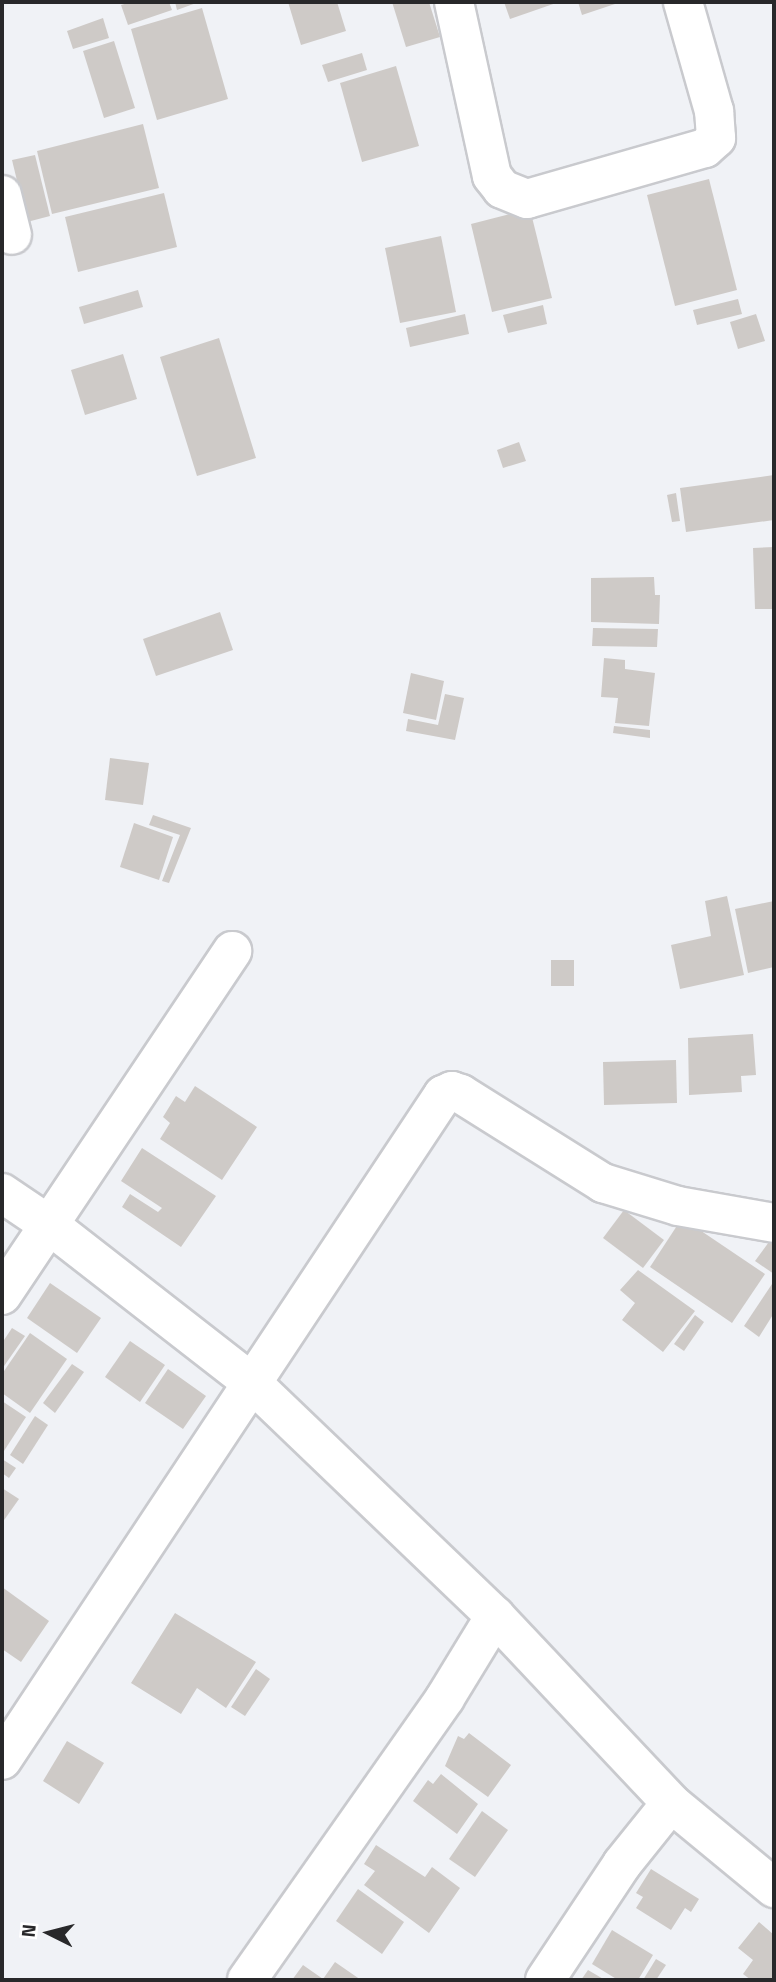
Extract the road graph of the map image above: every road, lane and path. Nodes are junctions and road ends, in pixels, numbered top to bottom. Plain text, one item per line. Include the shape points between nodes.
1 (454, 2) edge
2 (683, 2) edge
3 (2, 195) edge
4 (12, 235) dead end
5 (232, 951) dead end
6 (2, 1193) edge
7 (774, 1223) edge
8 (48, 1224) junction
9 (2, 1295) edge
10 (251, 1382) junction
11 (495, 1616) junction
12 (2, 1759) edge
13 (671, 1803) junction
14 (774, 1885) edge
15 (247, 1980) edge
16 (545, 1980) edge

1 - 2 street via 492,176 502,189 527,198 705,148 716,138 714,111
3 - 4 street
5 - 8 street
6 - 8 street
7 - 10 street via 678,1206 603,1183 452,1091 433,1109
8 - 9 street
8 - 10 street
10 - 11 street
10 - 12 street
11 - 13 street
11 - 15 street via 446,1698
13 - 14 street
13 - 16 street via 622,1864

